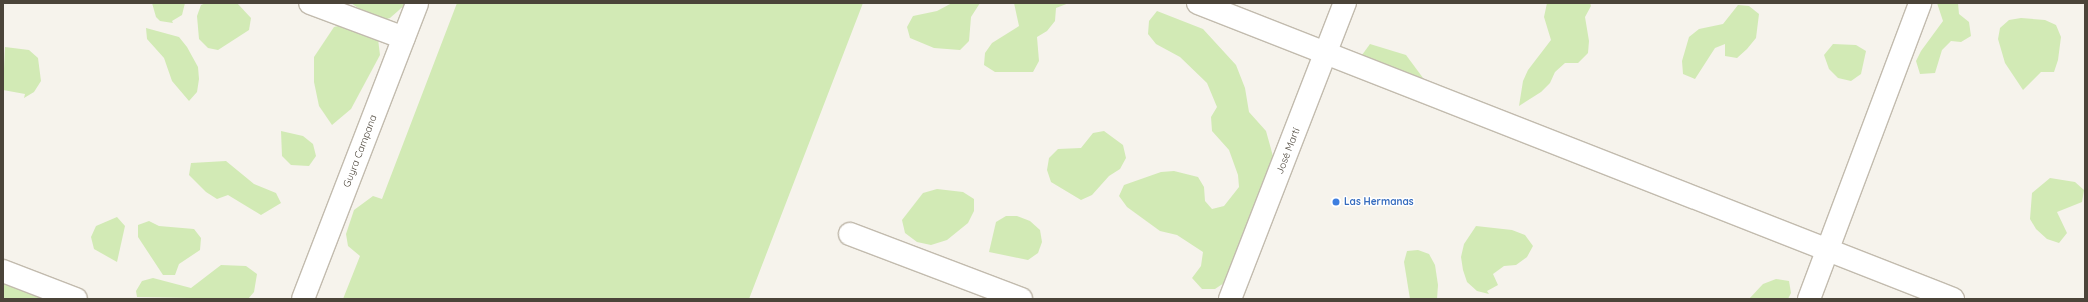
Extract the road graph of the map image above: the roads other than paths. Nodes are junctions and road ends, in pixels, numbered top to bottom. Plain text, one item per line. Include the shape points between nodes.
1 (310, 3) edge
2 (417, 3) edge
3 (1198, 3) edge
4 (1345, 3) edge
5 (1920, 3) edge
6 (404, 38) junction
7 (1326, 53) junction
8 (850, 234) dead end
9 (1828, 250) junction
10 (3, 271) edge
11 (76, 299) edge
12 (303, 299) edge
13 (1021, 299) edge
14 (1230, 299) edge
15 (1809, 299) edge
16 (1953, 299) edge

1 - 6 street
2 - 6 street, Guyra Campana
3 - 7 street
4 - 7 street, José Martí
5 - 9 street
6 - 12 street, Guyra Campana
7 - 9 street
7 - 14 street, José Martí
8 - 13 street
9 - 15 street
9 - 16 street
10 - 11 street

